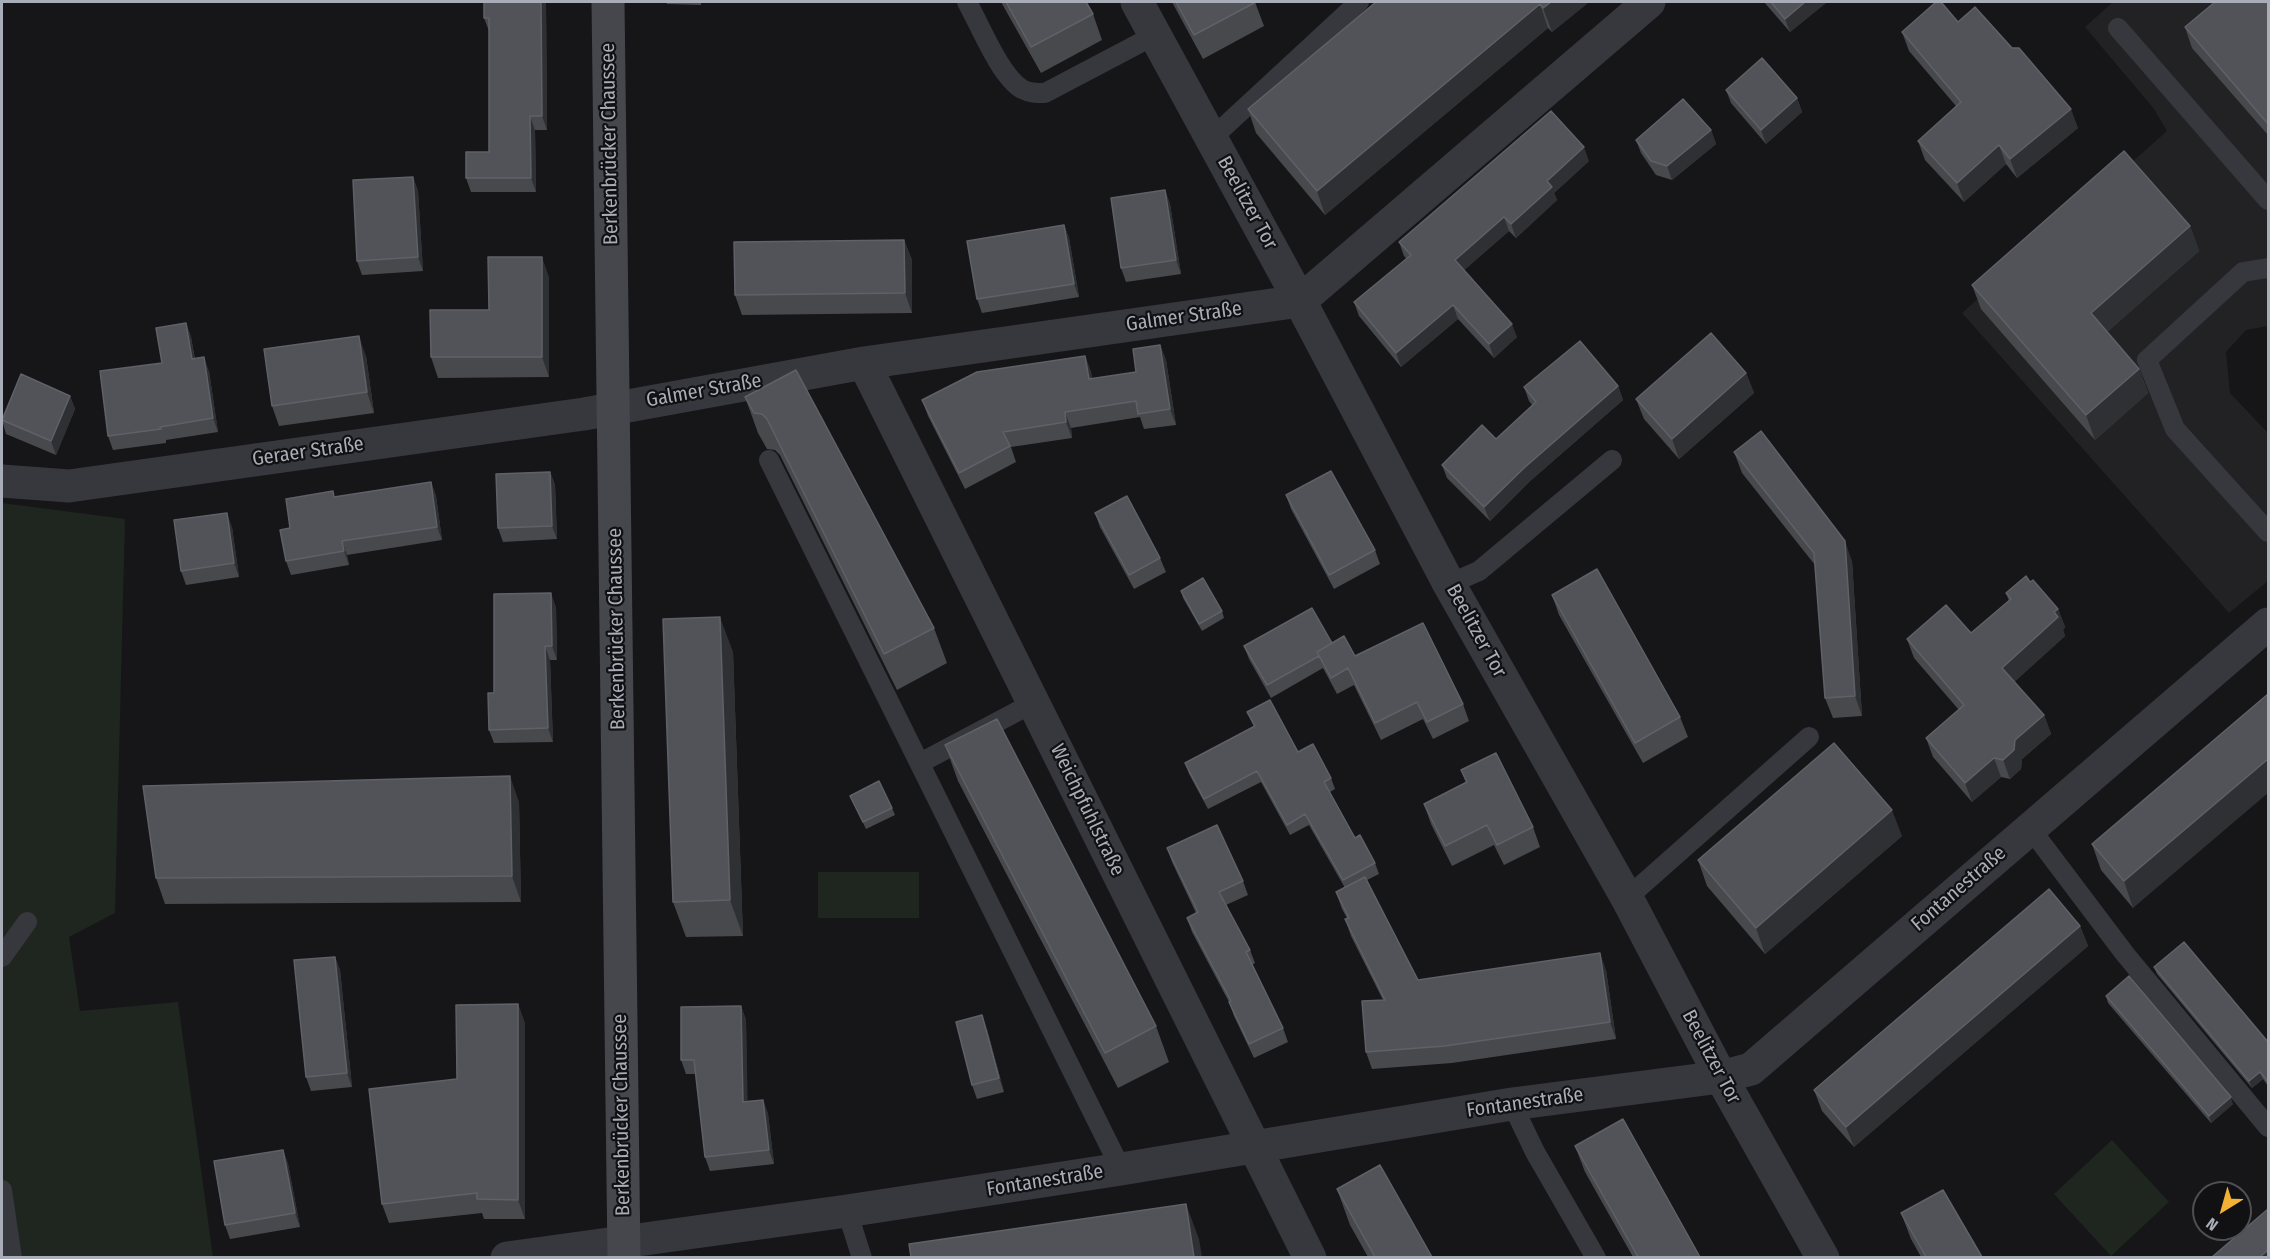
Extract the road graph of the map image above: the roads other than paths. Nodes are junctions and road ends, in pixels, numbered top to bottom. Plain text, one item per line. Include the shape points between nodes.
1 (608, 2) edge
2 (967, 2) edge
3 (1137, 2) edge
4 (1359, 2) edge
5 (1649, 2) edge
6 (2118, 28) dead end
7 (1155, 35) junction
8 (1212, 138) junction
9 (2268, 200) edge
10 (2268, 268) edge
11 (1300, 301) junction
12 (864, 363) junction
13 (614, 407) junction
14 (769, 460) edge
15 (1612, 460) dead end
16 (2, 481) edge
17 (2268, 532) edge
18 (1449, 584) junction
19 (2268, 624) edge
20 (1034, 703) junction
21 (1809, 737) dead end
22 (920, 763) junction
23 (2030, 828) junction
24 (1627, 898) junction
25 (27, 922) dead end
26 (2, 957) edge
27 (1720, 1077) junction
28 (1512, 1104) junction
29 (2268, 1126) edge
30 (1254, 1147) junction
31 (1121, 1169) junction
32 (2, 1190) edge
33 (848, 1211) junction
34 (624, 1249) edge
35 (12, 1257) edge
36 (507, 1257) edge
37 (862, 1257) edge
38 (1310, 1257) edge
39 (1596, 1257) edge
40 (1822, 1257) edge

1 - 13 main road, Berkenbrücker Chaussee
2 - 7 lane via 1008,76 1024,91 1034,93 1045,93
3 - 7 street, Beelitzer Tor
4 - 8 lane
5 - 11 street
6 - 9 lane
7 - 8 street, Beelitzer Tor
8 - 11 street, Beelitzer Tor
10 - 17 lane via 2242,272 2147,360 2175,429
11 - 12 street, Galmer Straße
11 - 18 street, Beelitzer Tor
12 - 13 street, Galmer Straße
12 - 20 street, Weichpfuhlstraße
13 - 16 street, Geraer Straße via 69,486
13 - 34 main road, Berkenbrücker Chaussee
14 - 22 lane
15 - 18 lane via 1479,571
18 - 24 street, Beelitzer Tor
19 - 23 street, Fontanestraße
20 - 22 lane
20 - 30 street, Weichpfuhlstraße
21 - 24 lane
22 - 31 lane
23 - 27 street, Fontanestraße via 1751,1069
23 - 29 lane via 2126,954
24 - 27 street, Beelitzer Tor
25 - 26 lane
27 - 28 street, Fontanestraße
27 - 40 street, Beelitzer Tor
28 - 30 street, Fontanestraße
28 - 39 lane
30 - 31 street, Fontanestraße
30 - 38 street, Weichpfuhlstraße
31 - 33 street, Fontanestraße
32 - 35 lane
33 - 34 street, Fontanestraße
33 - 37 lane
34 - 36 street, Fontanestraße

